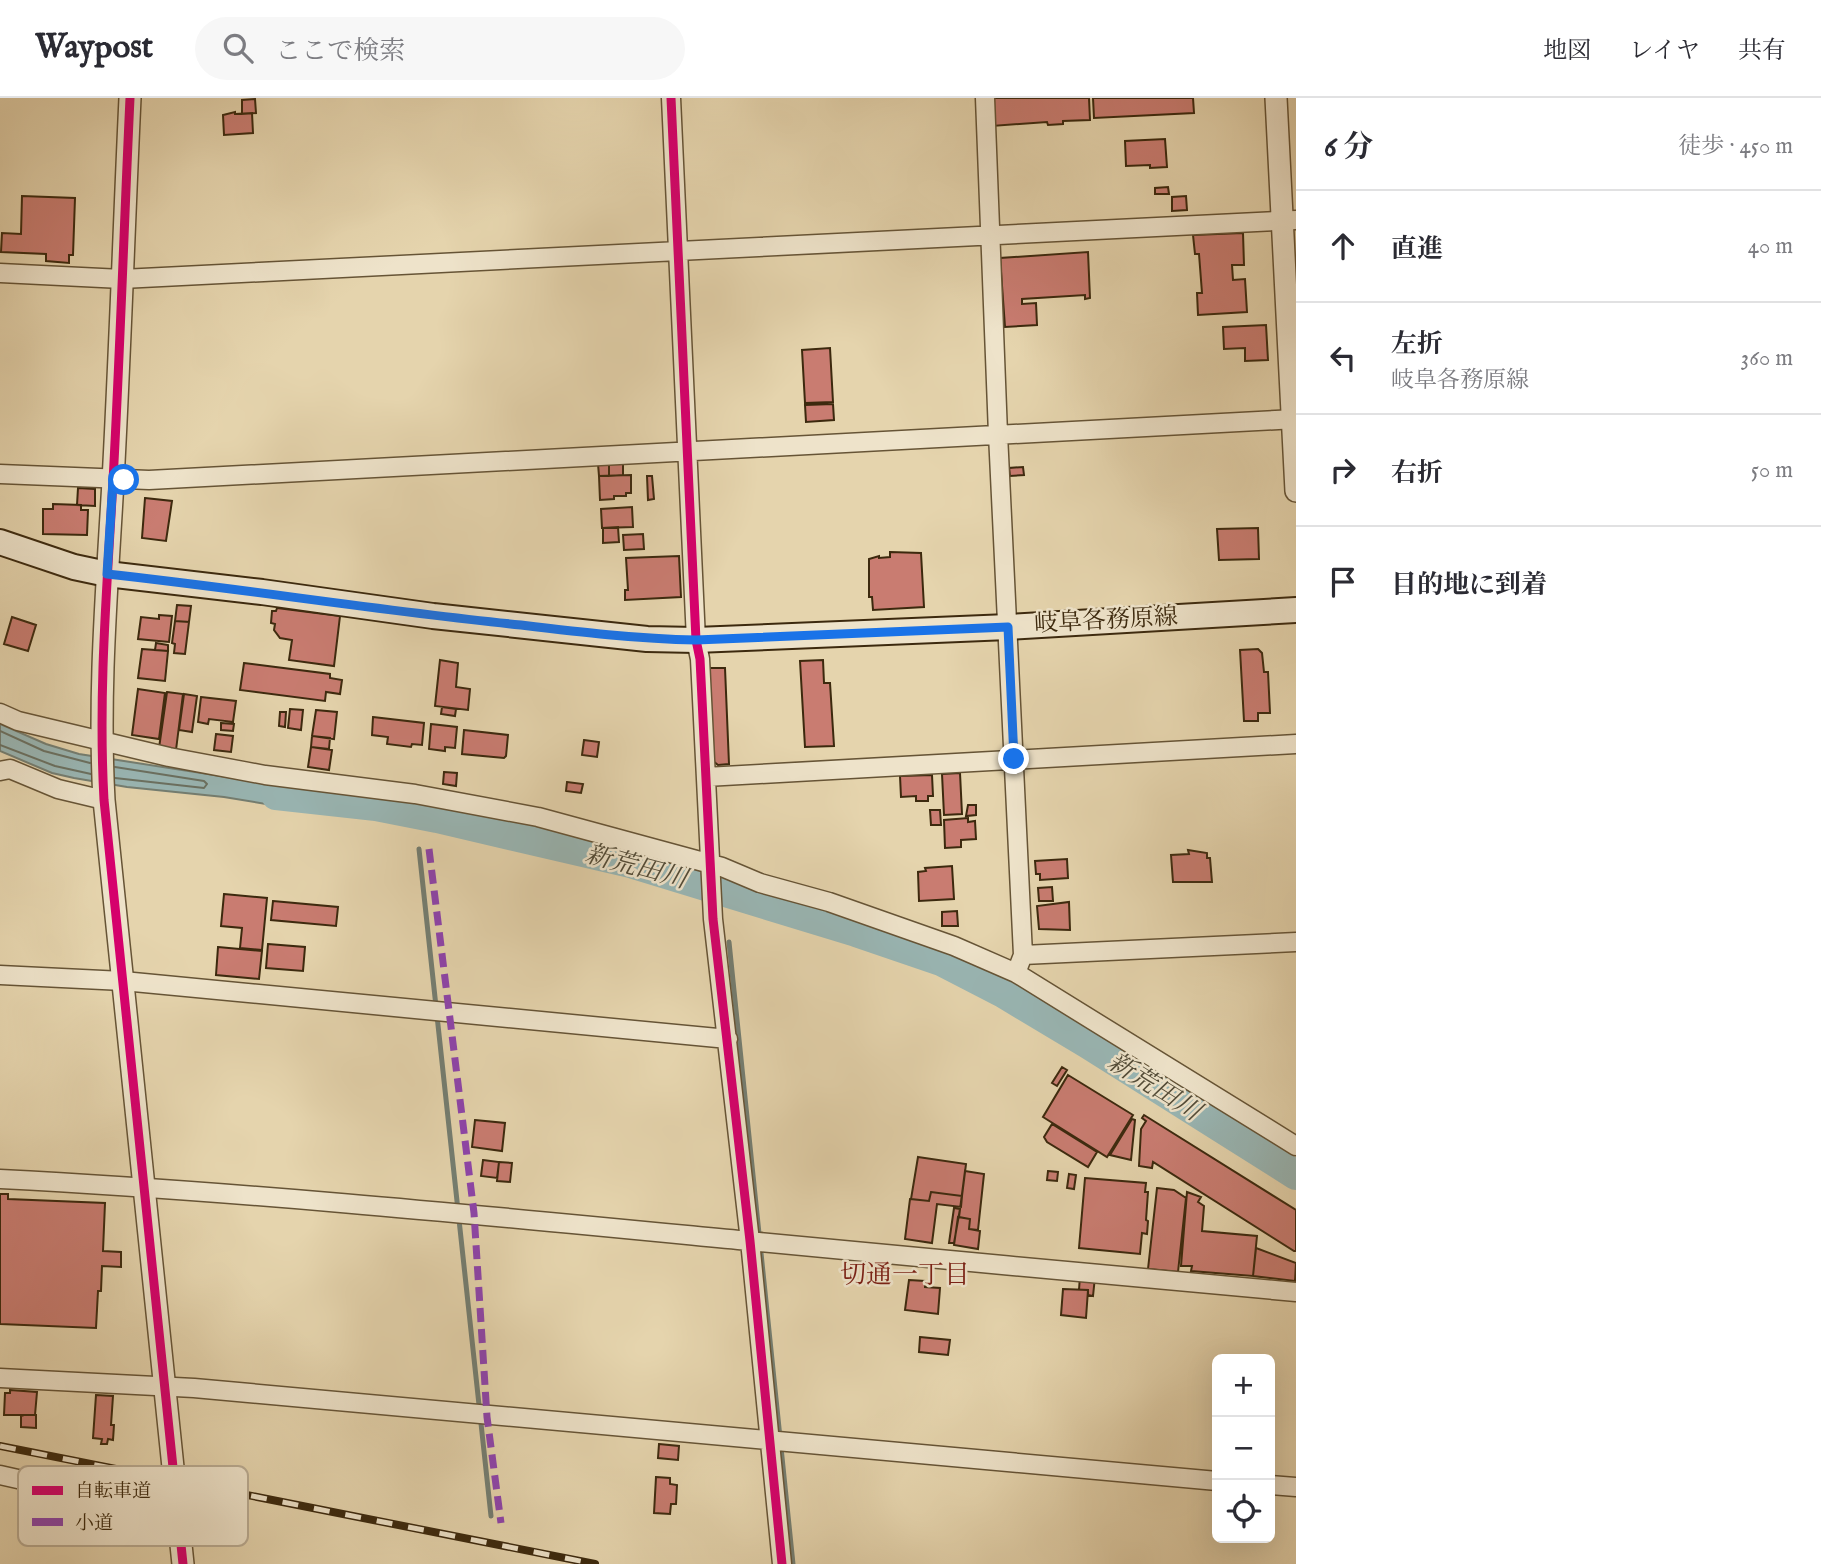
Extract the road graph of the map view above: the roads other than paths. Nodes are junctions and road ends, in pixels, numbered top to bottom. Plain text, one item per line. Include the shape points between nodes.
1 (130, 98) edge
2 (671, 98) edge
3 (985, 98) edge
4 (1276, 98) edge
5 (1289, 221) edge
6 (989, 234) junction
7 (677, 251) junction
8 (0, 273) edge
9 (122, 279) junction
10 (1294, 419) edge
11 (998, 434) junction
12 (687, 452) junction
13 (0, 474) edge
14 (113, 480) junction
15 (1296, 491) edge
16 (0, 542) edge
17 (107, 574) junction
18 (1296, 610) edge
19 (1008, 627) junction
20 (696, 640) junction
21 (0, 713) edge
22 (1296, 744) edge
23 (102, 747) junction
24 (1014, 759) junction
25 (3, 768) edge
26 (706, 777) junction
27 (104, 796) junction
28 (710, 868) junction
29 (1296, 942) edge
30 (1023, 955) junction
31 (1016, 973) junction
32 (0, 975) edge
33 (123, 981) junction
34 (728, 1040) junction
35 (1296, 1146) edge
36 (0, 1179) edge
37 (145, 1186) junction
38 (750, 1241) junction
39 (1296, 1292) edge
40 (0, 1378) edge
41 (167, 1388) junction
42 (770, 1441) junction
43 (174, 1466) edge
44 (0, 1475) edge
45 (18, 1479) edge
46 (1212, 1481) edge
47 (1275, 1486) edge
48 (1296, 1488) edge
49 (181, 1546) edge
50 (183, 1564) edge
51 (782, 1564) edge

1 - 9 street
2 - 7 street
3 - 6 street
4 - 5 street
5 - 6 street
5 - 10 street
6 - 7 street
6 - 11 street
7 - 9 street
7 - 12 street
8 - 9 street
9 - 14 street
10 - 11 street
10 - 15 street
11 - 12 street
11 - 19 street
12 - 14 street
12 - 20 street
13 - 14 street
14 - 17 street
16 - 17 main road, 岐阜各務原線
17 - 20 main road, 岐阜各務原線 via 433,616
17 - 23 street
18 - 19 main road, 岐阜各務原線
19 - 20 main road, 岐阜各務原線
19 - 24 street
20 - 26 street
21 - 23 street
22 - 24 street
23 - 27 street
23 - 28 street via 538,817
24 - 26 street
24 - 30 street
25 - 27 street via 58,789
26 - 28 street
27 - 33 street
28 - 31 street via 829,902
28 - 34 street
29 - 30 street
30 - 31 street
31 - 35 street
32 - 33 street
33 - 34 street
33 - 37 street
34 - 38 street
36 - 37 street
37 - 38 street
37 - 41 street
38 - 39 street
38 - 42 street
40 - 41 street
41 - 42 street
41 - 43 street
42 - 46 street
42 - 51 street
44 - 45 street
47 - 48 street
49 - 50 street

